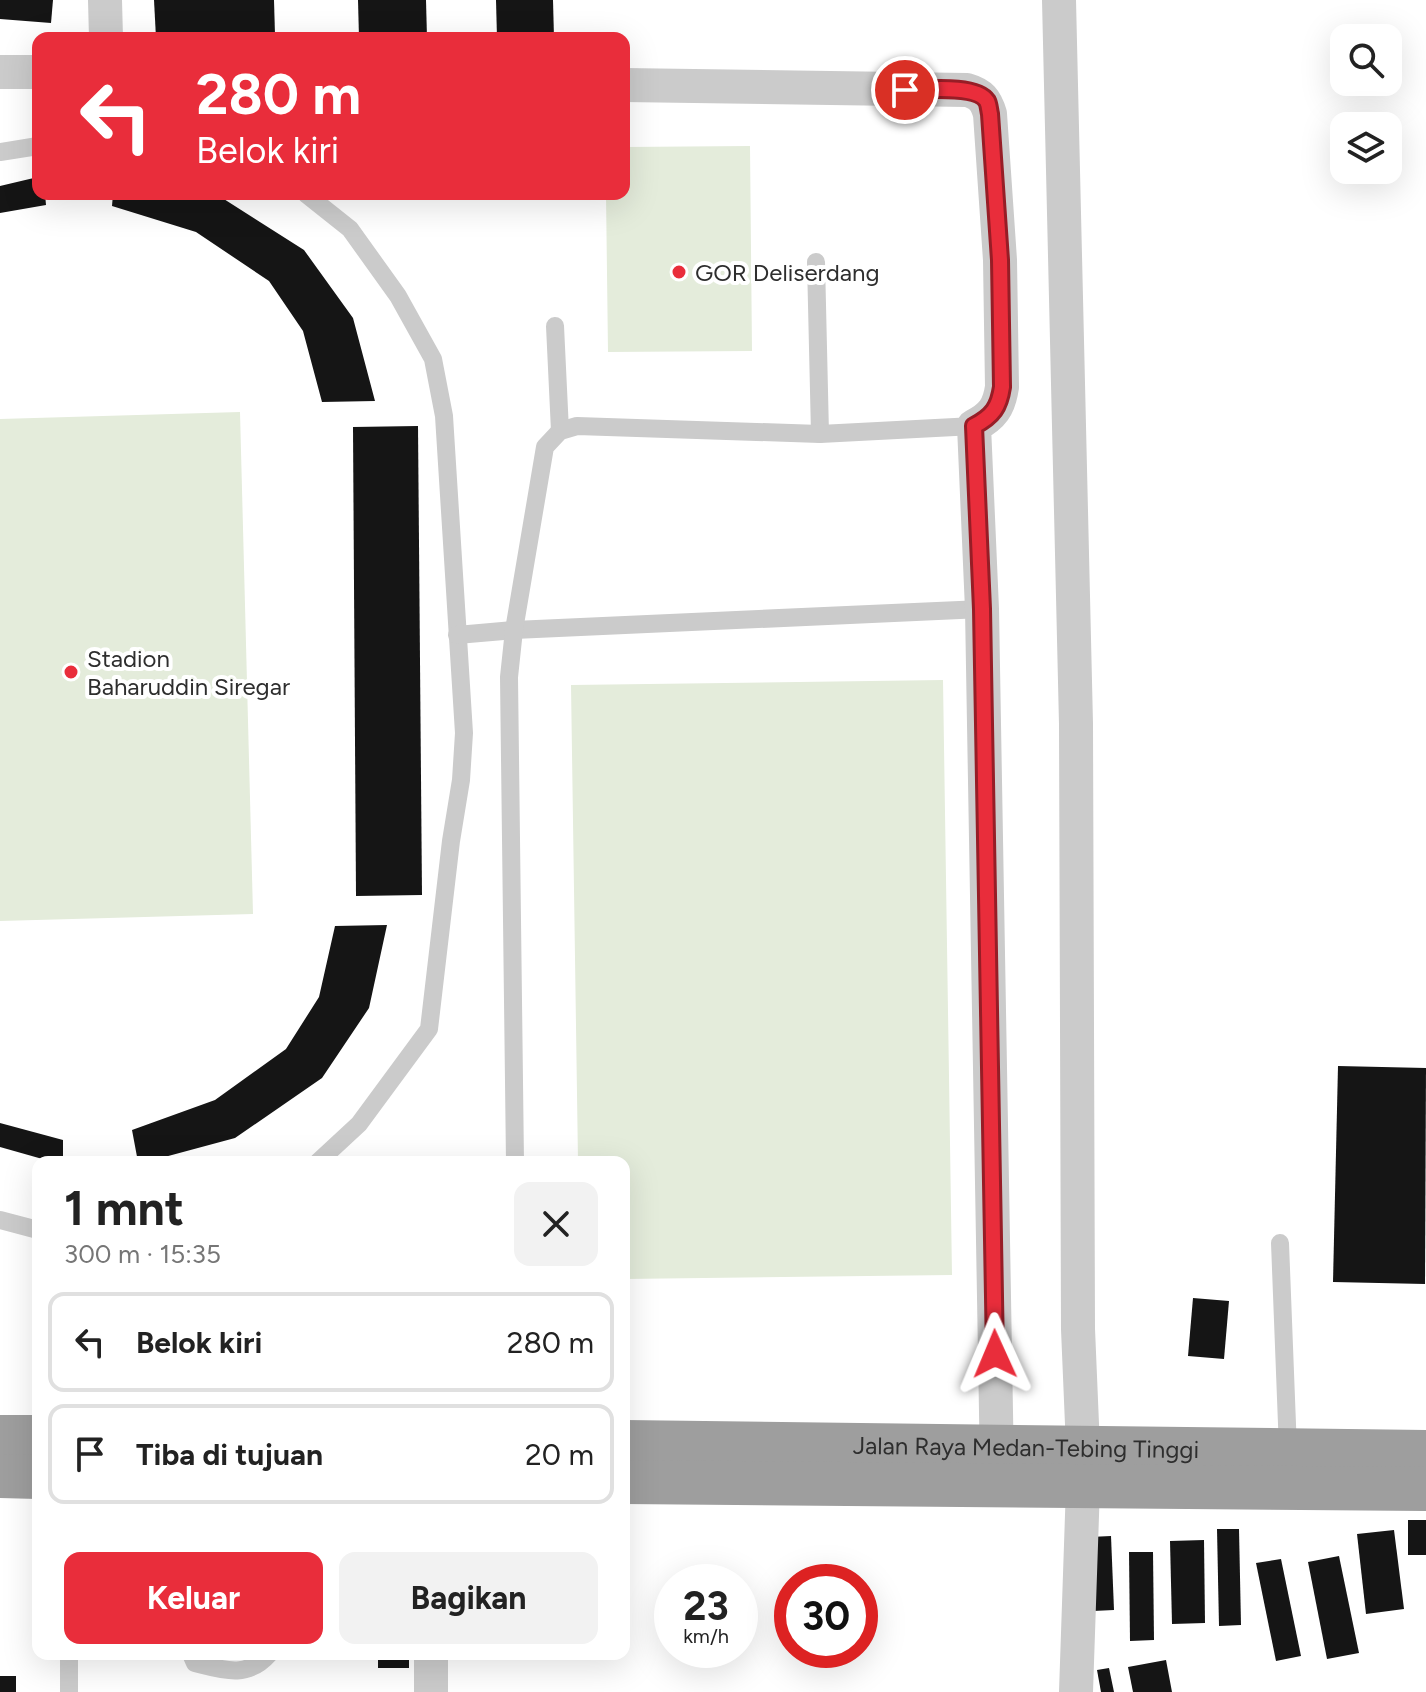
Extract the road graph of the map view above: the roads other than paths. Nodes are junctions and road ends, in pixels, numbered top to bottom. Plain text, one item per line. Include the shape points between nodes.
1 (105, 0) edge
2 (1059, 0) edge
3 (106, 32) edge
4 (0, 72) edge
5 (32, 72) edge
6 (630, 85) edge
7 (32, 147) edge
8 (0, 152) edge
9 (314, 200) edge
10 (816, 262) dead end
11 (555, 326) dead end
12 (974, 426) junction
13 (560, 431) junction
14 (820, 434) junction
15 (982, 609) junction
16 (514, 630) junction
17 (457, 635) junction
18 (324, 1156) edge
19 (515, 1156) edge
20 (0, 1220) edge
21 (32, 1228) edge
22 (1280, 1243) dead end
23 (0, 1437) edge
24 (32, 1437) edge
25 (630, 1442) edge
26 (1288, 1450) junction
27 (1426, 1452) edge
28 (1008, 1466) junction
29 (1075, 1467) junction
30 (0, 1476) edge
31 (32, 1477) edge
32 (630, 1482) edge
33 (1426, 1489) edge
34 (69, 1660) edge
35 (194, 1660) edge
36 (264, 1660) edge
37 (431, 1660) edge
38 (69, 1692) edge
39 (431, 1692) edge
40 (1076, 1692) edge

1 - 3 street
2 - 29 street via 1076,724
4 - 5 street
6 - 12 street via 978,93 990,114 1002,387 999,405
7 - 8 lane
9 - 17 lane via 350,229 398,296 433,359 444,416
10 - 14 lane
11 - 13 lane
12 - 14 lane
12 - 15 street
13 - 14 lane via 577,426
13 - 16 lane via 545,447
15 - 16 lane
15 - 28 street
16 - 17 lane
16 - 19 lane via 509,735
17 - 18 lane via 464,733 461,780 429,1029 359,1124
20 - 21 lane
22 - 26 lane
23 - 24 highway
25 - 28 highway, Jalan Raya Medan-Tebing Tinggi
26 - 27 highway, Jalan Raya Medan-Tebing Tinggi
26 - 29 highway, Jalan Raya Medan-Tebing Tinggi
28 - 29 highway, Jalan Raya Medan-Tebing Tinggi
28 - 32 highway, Jalan Raya Medan-Tebing Tinggi
29 - 33 highway, Jalan Raya Medan-Tebing Tinggi
29 - 40 street
30 - 31 highway
34 - 38 lane
35 - 36 lane via 236,1673
37 - 39 street

